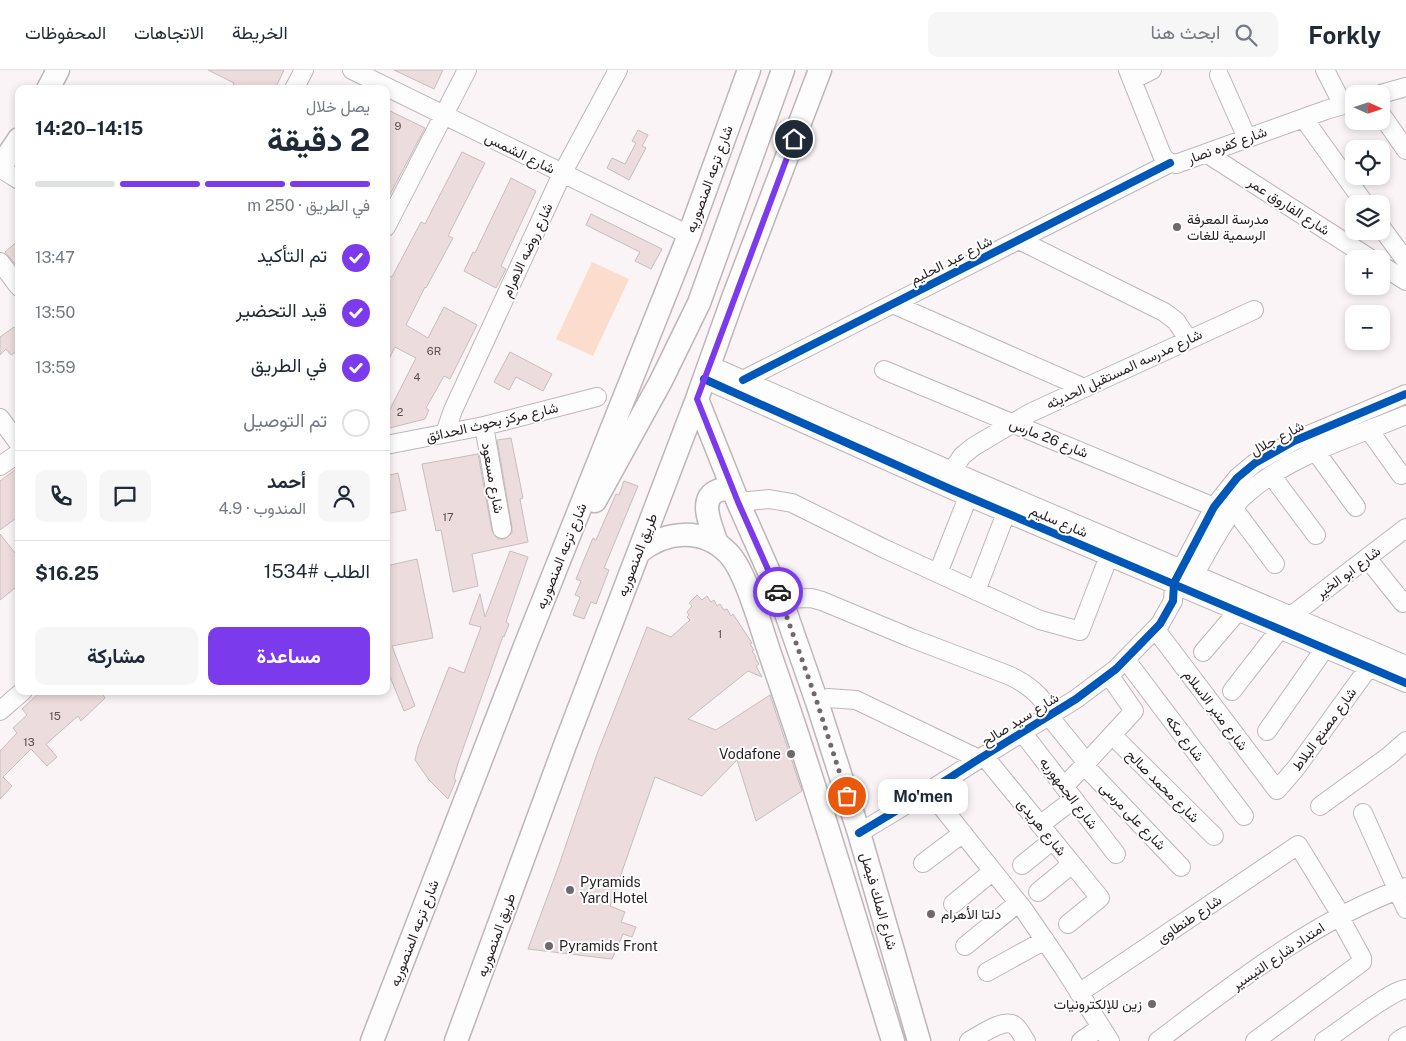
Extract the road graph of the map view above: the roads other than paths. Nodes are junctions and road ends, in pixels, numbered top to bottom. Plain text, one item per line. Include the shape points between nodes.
1 (58, 70) edge
2 (304, 70) edge
3 (352, 70) edge
4 (467, 70) edge
5 (618, 70) edge
6 (749, 70) edge
7 (783, 70) edge
8 (820, 70) edge
9 (1152, 70) edge
10 (1325, 70) edge
11 (1130, 75) edge
12 (1220, 75) dead end
13 (50, 85) edge
14 (296, 85) edge
15 (383, 85) edge
16 (1406, 87) edge
17 (390, 89) edge
18 (1390, 91) edge
19 (1345, 100) edge
20 (1345, 105) edge
21 (444, 115) junction
22 (1304, 118) junction
23 (1390, 127) edge
24 (1248, 138) junction
25 (15, 145) edge
26 (1406, 150) edge
27 (1206, 153) junction
28 (1170, 163) junction
29 (0, 167) edge
30 (562, 174) junction
31 (15, 177) edge
32 (1359, 195) edge
33 (390, 219) edge
34 (688, 234) junction
35 (1390, 239) edge
36 (1019, 240) junction
37 (1357, 250) edge
38 (1406, 261) edge
39 (0, 262) edge
40 (1390, 271) edge
41 (1406, 281) edge
42 (15, 282) edge
43 (893, 304) junction
44 (1254, 310) dead end
45 (1188, 339) junction
46 (884, 370) dead end
47 (743, 380) junction
48 (703, 381) junction
49 (1084, 388) junction
50 (1406, 394) edge
51 (597, 397) dead end
52 (1406, 415) edge
53 (0, 418) edge
54 (1012, 423) junction
55 (484, 426) junction
56 (1369, 430) junction
57 (445, 433) junction
58 (15, 439) edge
59 (390, 444) edge
60 (1316, 452) junction
61 (15, 456) edge
62 (0, 466) edge
63 (952, 471) junction
64 (1271, 475) junction
65 (1401, 475) dead end
66 (968, 496) junction
67 (736, 497) junction
68 (1214, 507) junction
69 (1356, 507) dead end
70 (1234, 509) junction
71 (1006, 513) junction
72 (1406, 528) edge
73 (502, 529) dead end
74 (1316, 535) dead end
75 (717, 544) junction
76 (565, 545) junction
77 (639, 552) junction
78 (1109, 556) junction
79 (1367, 558) junction
80 (1275, 564) dead end
81 (938, 573) junction
82 (1182, 583) junction
83 (976, 590) junction
84 (781, 599) junction
85 (1402, 603) dead end
86 (1238, 611) junction
87 (1285, 622) junction
88 (1156, 630) junction
89 (1325, 648) junction
90 (1203, 652) dead end
91 (1126, 660) junction
92 (1406, 666) edge
93 (1369, 667) junction
94 (1109, 675) junction
95 (1406, 683) edge
96 (1232, 691) dead end
97 (18, 695) edge
98 (817, 702) junction
99 (0, 711) edge
100 (1051, 715) junction
101 (1266, 731) dead end
102 (1022, 732) junction
103 (1112, 735) junction
104 (1406, 741) edge
105 (982, 757) junction
106 (1086, 764) junction
107 (1277, 790) joint
108 (930, 791) junction
109 (1069, 793) junction
110 (1320, 806) dead end
111 (1363, 813) dead end
112 (1244, 816) dead end
113 (1040, 825) junction
114 (859, 833) junction
115 (963, 833) junction
116 (1214, 836) dead end
117 (1053, 840) junction
118 (1116, 854) dead end
119 (923, 863) dead end
120 (1072, 864) junction
121 (1022, 865) dead end
122 (1181, 867) dead end
123 (993, 871) junction
124 (1402, 888) edge
125 (1038, 892) dead end
126 (1018, 903) junction
127 (953, 904) dead end
128 (1406, 909) edge
129 (1340, 916) junction
130 (1068, 924) dead end
131 (1045, 940) junction
132 (965, 946) dead end
133 (987, 972) dead end
134 (1406, 989) edge
135 (1079, 993) junction
136 (1105, 1034) edge
137 (1406, 1036) edge
138 (372, 1041) edge
139 (456, 1041) edge
140 (893, 1041) edge
141 (919, 1041) edge
142 (969, 1041) edge
143 (1026, 1041) edge
144 (1081, 1041) edge
145 (1158, 1041) edge
146 (1255, 1041) edge
147 (1324, 1041) edge
148 (1398, 1041) edge

1 - 13 main road
2 - 14 street
3 - 15 street, شارع الشمس
4 - 21 street
5 - 30 street, شارع روضه الاهرام
6 - 34 main road, شارع ترعه المنصوريه
7 - 76 main road via 716,259 684,337 587,516
8 - 48 main road, طريق المنصوريه
9 - 11 street
10 - 19 street
11 - 28 street, شارع كفره نصار via 1162,155
12 - 24 street
16 - 18 street
17 - 21 street, شارع الشمس
20 - 22 street, شارع كفره نصار
21 - 30 street, شارع الشمس
21 - 33 street
22 - 24 street, شارع كفره نصار
22 - 32 street
23 - 26 street
24 - 27 street, شارع كفره نصار
25 - 29 main road
27 - 28 street, شارع كفره نصار via 1176,164
27 - 37 street, شارع الفاروق عمر
28 - 36 street, شارع عبد الحليم
29 - 31 street
30 - 34 street, شارع الشمس
30 - 57 street, شارع روضه الاهرام
34 - 76 main road, شارع ترعه المنصوريه
35 - 38 street
36 - 43 street, شارع عبد الحليم
36 - 45 street via 1164,312 1176,321
39 - 42 street
40 - 41 street
43 - 47 street, شارع عبد الحليم
43 - 49 street
44 - 45 street, شارع مدرسه المستقبل الحديثه
45 - 49 street, شارع مدرسه المستقبل الحديثه
46 - 54 street, شارع 26 مارس
47 - 48 street, شارع سليم
47 - 63 street, شارع سليم
48 - 66 street, شارع سليم
48 - 67 main road, شارع الملك فيصل
48 - 77 main road, طريق المنصوريه
49 - 54 street, شارع مدرسه المستقبل الحديثه
50 - 68 street, شارع جلال via 1275,451 1237,478
51 - 55 street, شارع مركز بحوث الحدائق
52 - 56 street, شارع جلال
53 - 58 street
54 - 63 street, شارع مدرسه المستقبل الحديثه via 973,447
54 - 68 street, شارع 26 مارس
55 - 57 street, شارع مركز بحوث الحدائق
55 - 73 street, شارع مسعود
56 - 60 street, شارع جلال
56 - 65 street
57 - 59 street, شارع مركز بحوث الحدائق
60 - 64 street, شارع جلال
60 - 69 street
61 - 62 street
63 - 82 street, شارع سليم
64 - 70 street, شارع جلال via 1241,498
64 - 74 street
66 - 71 street, شارع سليم
66 - 81 street
67 - 75 main road via 725,489 720,490 712,494 707,503
67 - 81 street via 792,502
67 - 84 main road, شارع الملك فيصل
68 - 82 street, شارع جلال
70 - 80 street
70 - 82 street, شارع جلال
71 - 78 street, شارع سليم
71 - 83 street
72 - 79 street, شارع ابو الخير
75 - 77 main road, شارع الملك فيصل via 704,538 676,534 650,543
75 - 140 main road, شارع الملك فيصل via 737,565 751,600
76 - 138 main road, شارع ترعه المنصوريه
77 - 139 main road, طريق المنصوريه
78 - 82 street, شارع سليم
78 - 83 street via 1080,631 1040,620
79 - 85 street
79 - 87 street, شارع ابو الخير
81 - 83 street
82 - 86 street, شارع سليم
82 - 87 street, شارع سليم
82 - 88 street, شارع سيد صالح
84 - 98 main road, شارع الملك فيصل
84 - 100 street, شارع على مرسى via 822,601 1022,681 1044,701
86 - 87 street, شارع سليم
86 - 90 street
87 - 89 street, شارع سليم
87 - 92 street, شارع سليم
87 - 96 street, شارع ابو الخير
88 - 91 street, شارع سيد صالح
88 - 107 street, شارع منبر الاسلام
89 - 93 street, شارع سليم
89 - 101 street
91 - 94 street, شارع سيد صالح
91 - 112 street, شارع مكه
93 - 95 street, شارع سليم
93 - 107 street, شارع مصنع البلاط
94 - 100 street, شارع سيد صالح
94 - 103 street via 1134,711
97 - 99 street
98 - 105 street via 828,698 856,700
98 - 114 main road, شارع الملك فيصل
100 - 102 street, شارع سيد صالح
100 - 106 street, شارع على مرسى
102 - 105 street, شارع سيد صالح
102 - 109 street, شارع الجمهوريه
103 - 106 street
103 - 116 street, شارع محمد صالح
104 - 110 street
105 - 108 street, شارع سيد صالح
105 - 113 street, شارع هريدى
106 - 109 street
106 - 122 street, شارع على مرسى
108 - 114 street, شارع سيد صالح
108 - 115 street
109 - 113 street
109 - 118 street, شارع الجمهوريه
111 - 124 street
113 - 117 street, شارع هريدى
114 - 141 main road, شارع الملك فيصل
115 - 119 street
115 - 123 street
117 - 120 street, شارع هريدى
117 - 121 street
120 - 125 street
120 - 130 street, شارع هريدى via 1100,898
123 - 126 street
123 - 127 street
124 - 128 street
124 - 129 street, امتداد شارع التيسير
126 - 131 street
126 - 132 street
129 - 135 street, شارع طنطاوى via 1298,845
129 - 145 street, امتداد شارع التيسير via 1275,956
129 - 146 street via 1362,958 1361,962
131 - 133 street
131 - 135 street
134 - 147 street via 1385,999
135 - 136 street
136 - 144 street
137 - 148 street
142 - 143 street via 1006,1022 1015,1026

